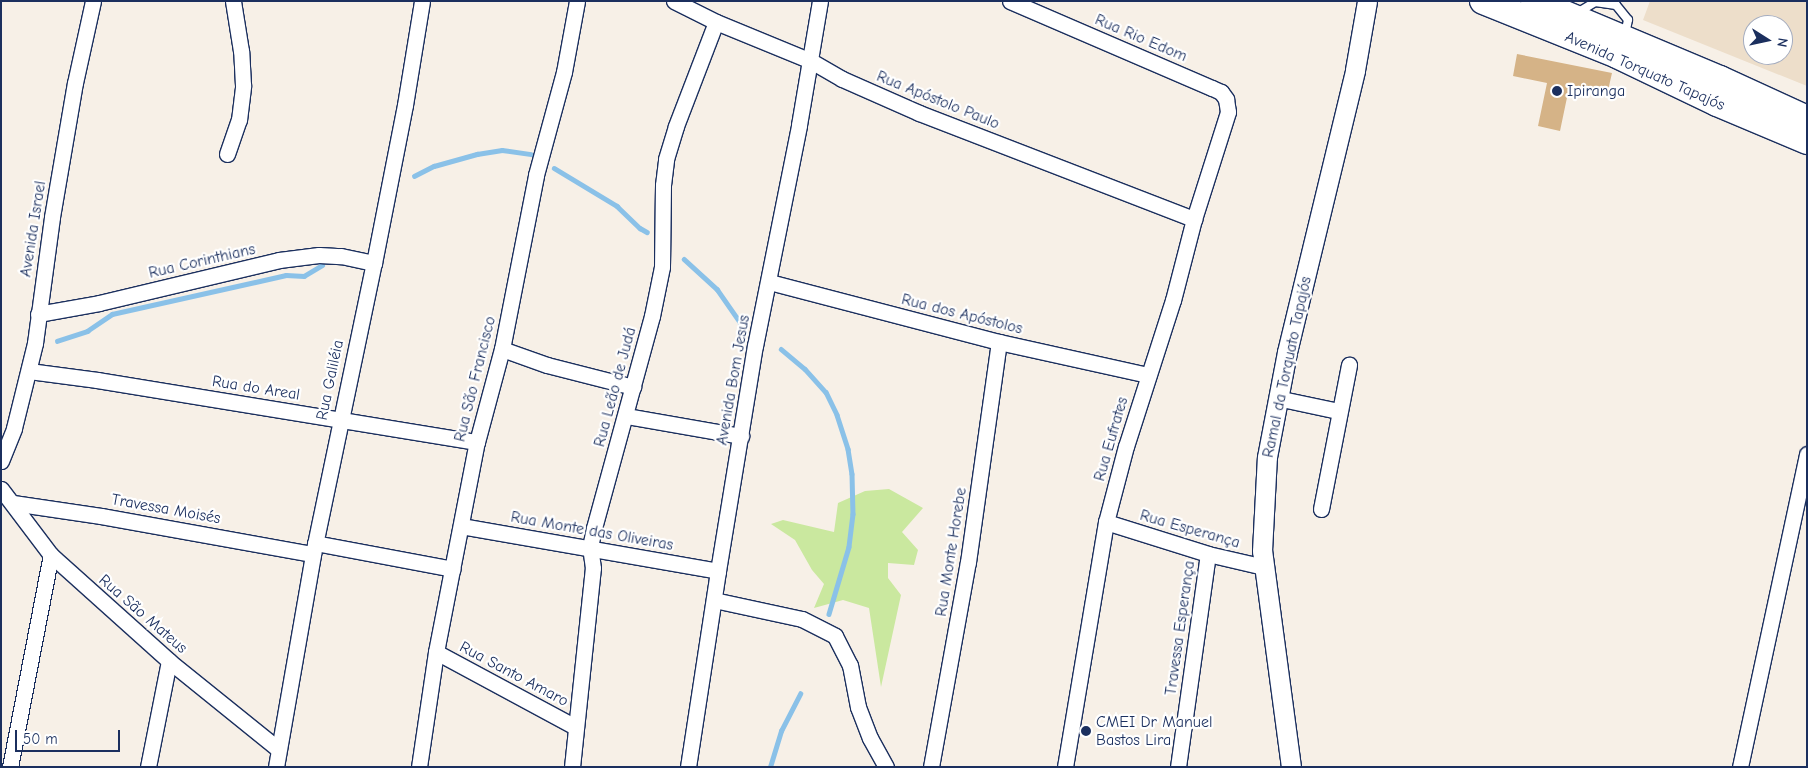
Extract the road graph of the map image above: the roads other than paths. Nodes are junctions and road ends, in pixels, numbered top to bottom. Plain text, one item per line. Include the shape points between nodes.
1 (93, 1) edge
2 (233, 1) edge
3 (422, 1) edge
4 (577, 1) edge
5 (674, 1) edge
6 (820, 1) edge
7 (1010, 1) edge
8 (1367, 1) edge
9 (1483, 1) edge
10 (1534, 1) edge
11 (1617, 3) edge
12 (1571, 17) junction
13 (716, 22) junction
14 (1624, 39) junction
15 (811, 61) junction
16 (1807, 119) edge
17 (1223, 130) joint
18 (1807, 141) edge
19 (227, 154) dead end
20 (1194, 219) junction
21 (374, 263) junction
22 (769, 282) junction
23 (38, 314) junction
24 (999, 342) junction
25 (502, 349) junction
26 (1348, 365) dead end
27 (29, 371) junction
28 (1148, 375) junction
29 (633, 387) junction
30 (1277, 398) junction
31 (1338, 412) junction
32 (626, 416) junction
33 (339, 420) junction
34 (740, 436) junction
35 (477, 442) junction
36 (1807, 454) edge
37 (1, 461) edge
38 (1, 489) edge
39 (13, 503) junction
40 (1321, 509) dead end
41 (1106, 522) junction
42 (461, 526) junction
43 (590, 547) junction
44 (314, 548) junction
45 (1208, 554) junction
46 (51, 555) junction
47 (1264, 567) junction
48 (453, 569) junction
49 (718, 571) junction
50 (714, 600) junction
51 (436, 652) junction
52 (169, 661) junction
53 (575, 727) junction
54 (278, 749) junction
55 (11, 767) edge
56 (148, 767) edge
57 (276, 767) edge
58 (419, 767) edge
59 (572, 767) edge
60 (688, 767) edge
61 (886, 767) edge
62 (931, 767) edge
63 (1065, 767) edge
64 (1178, 767) edge
65 (1291, 767) edge
66 (1740, 767) edge

1 - 23 street, Avenida Israel via 52,217
2 - 19 street via 242,51 242,85 239,120
3 - 21 street, Rua Galiléia
4 - 25 street, Rua São Francisco via 564,72 536,176
5 - 13 street, Rua Apóstolo Paulo
6 - 15 street, Avenida Bom Jesus
7 - 17 street, Rua Rio Edom via 1221,92 1228,112
8 - 30 street, Ramal da Torquato Tapajós via 1355,70
9 - 18 highway, Avenida Torquato Tapajós via 1617,56
10 - 12 highway, Avenida Torquato Tapajós
11 - 12 lane via 1595,2
11 - 14 lane via 1628,20
12 - 14 highway, Avenida Torquato Tapajós
13 - 15 street, Rua Apóstolo Paulo
13 - 29 street, Rua Leão de Judá via 666,159 662,266
14 - 16 highway, Avenida Torquato Tapajós
15 - 20 street, Rua Apóstolo Paulo via 842,79 919,112
15 - 22 street, Avenida Bom Jesus
17 - 20 street, Rua Eufrates
20 - 28 street, Rua Eufrates via 1173,300
21 - 23 street, Rua Corinthians via 319,255 279,260 99,303
21 - 33 street, Rua Galiléia
22 - 24 street, Rua dos Apóstolos
22 - 34 street, Avenida Bom Jesus
23 - 27 street, Avenida Israel
24 - 28 street, Rua dos Apóstolos
24 - 62 street, Rua Monte Horebe via 968,562
25 - 29 street via 547,365
25 - 35 street, Rua São Francisco
26 - 31 street
27 - 33 street, Rua do Areal
27 - 37 street, Avenida Israel via 14,428
28 - 41 street, Rua Eufrates
29 - 32 street, Rua Leão de Judá
30 - 31 street
30 - 47 street, Ramal da Torquato Tapajós via 1267,465
31 - 40 street
32 - 34 street
32 - 43 street, Rua Leão de Judá
33 - 35 street, Rua do Areal
33 - 44 street, Rua Galiléia
34 - 49 street, Avenida Bom Jesus
35 - 42 street, Rua São Francisco
36 - 66 street
38 - 39 street, Rua São Mateus
39 - 44 street, Travessa Moisés
39 - 46 street, Rua São Mateus
41 - 45 street, Rua Esperança
41 - 63 street, Rua Eufrates
42 - 43 street, Rua Monte das Oliveiras
42 - 48 street, Rua São Francisco
43 - 49 street, Rua Monte das Oliveiras
43 - 53 street, Rua Leão de Judá via 593,568
44 - 48 street, Travessa Moisés
44 - 54 street, Rua Galiléia
45 - 47 street, Rua Esperança
45 - 64 street, Travessa Esperança
46 - 52 street, Rua São Mateus
46 - 55 street
47 - 65 street, Ramal da Torquato Tapajós
48 - 51 street, Rua São Francisco
49 - 50 street, Avenida Bom Jesus
50 - 60 street, Avenida Bom Jesus
50 - 61 street via 802,619 835,636 850,665 858,707
51 - 53 street, Rua Santo Amaro
51 - 58 street, Rua São Francisco
52 - 54 street, Rua São Mateus
52 - 56 street
53 - 59 street, Rua Leão de Judá
54 - 57 street, Rua Galiléia

